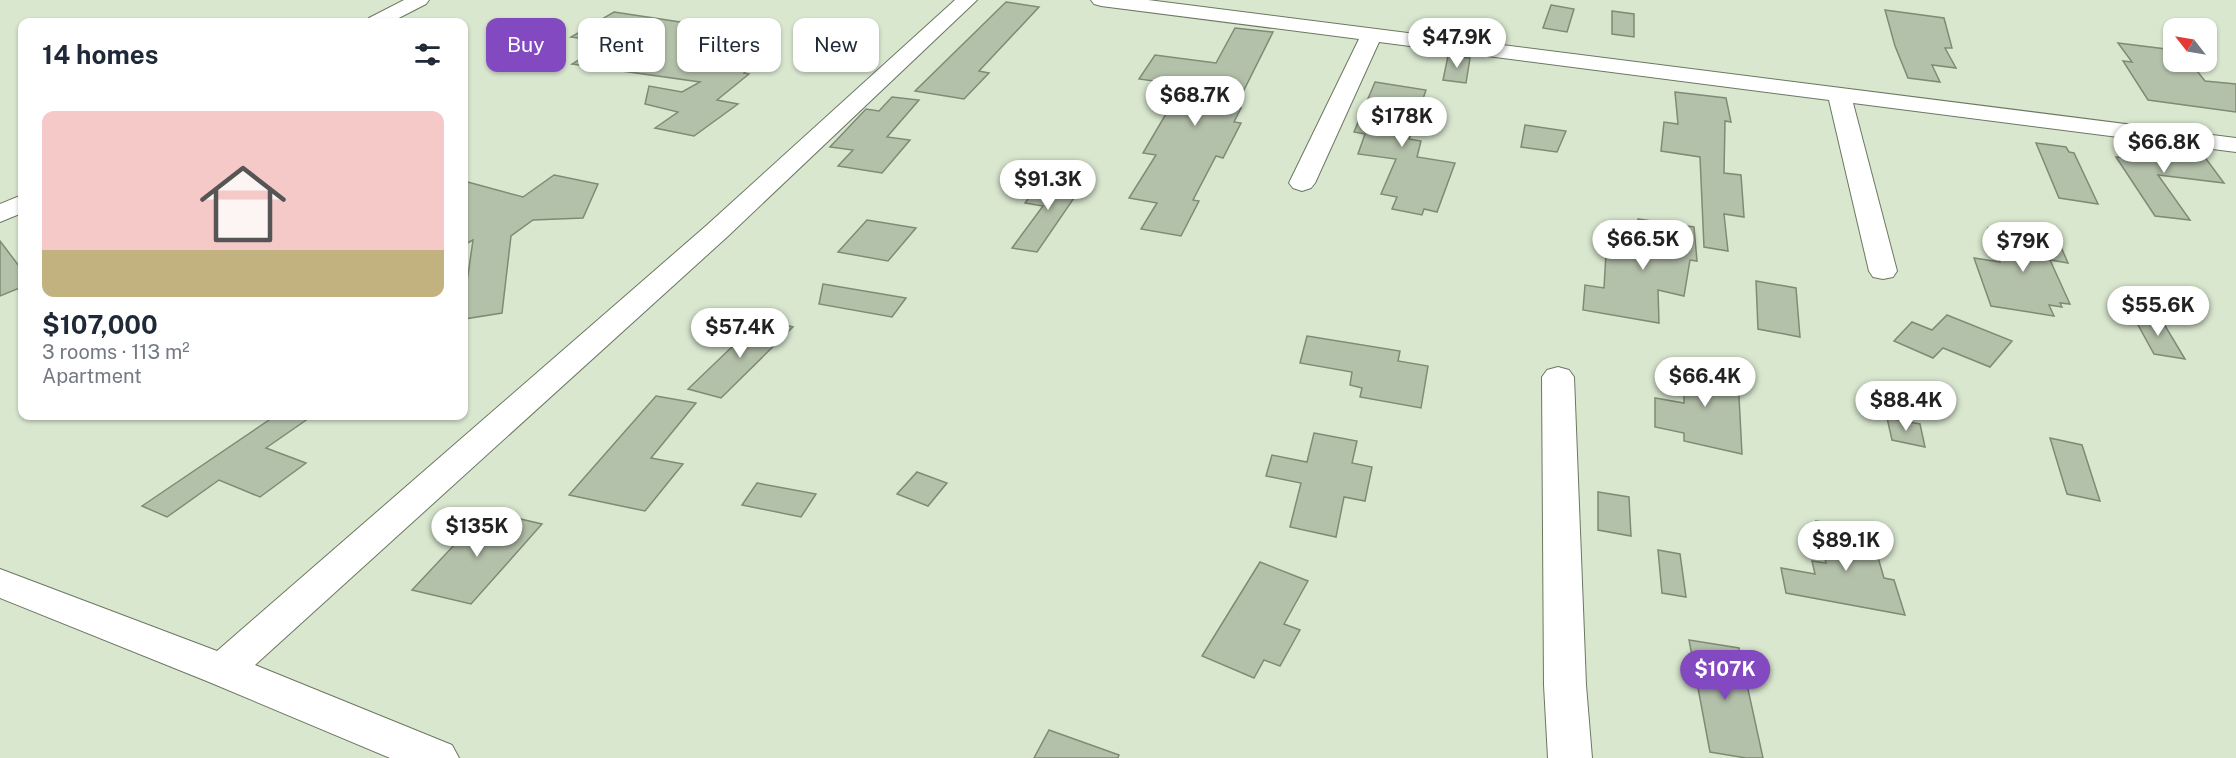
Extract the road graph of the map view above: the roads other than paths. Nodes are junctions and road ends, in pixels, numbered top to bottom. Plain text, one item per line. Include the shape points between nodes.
1 (419, 0) edge
2 (967, 0) edge
3 (1101, 0) edge
4 (384, 18) edge
5 (1371, 36) junction
6 (1839, 94) junction
7 (2236, 145) edge
8 (1302, 183) dead end
9 (18, 205) edge
10 (0, 214) edge
11 (1883, 271) dead end
12 (1557, 377) dead end
13 (0, 584) edge
14 (223, 670) junction
15 (437, 758) edge
16 (1570, 758) edge

1 - 4 street
2 - 14 street via 717,231
3 - 5 street
5 - 6 street
5 - 8 street
6 - 7 street
6 - 11 street
9 - 10 street
12 - 16 street
13 - 14 street
14 - 15 street

